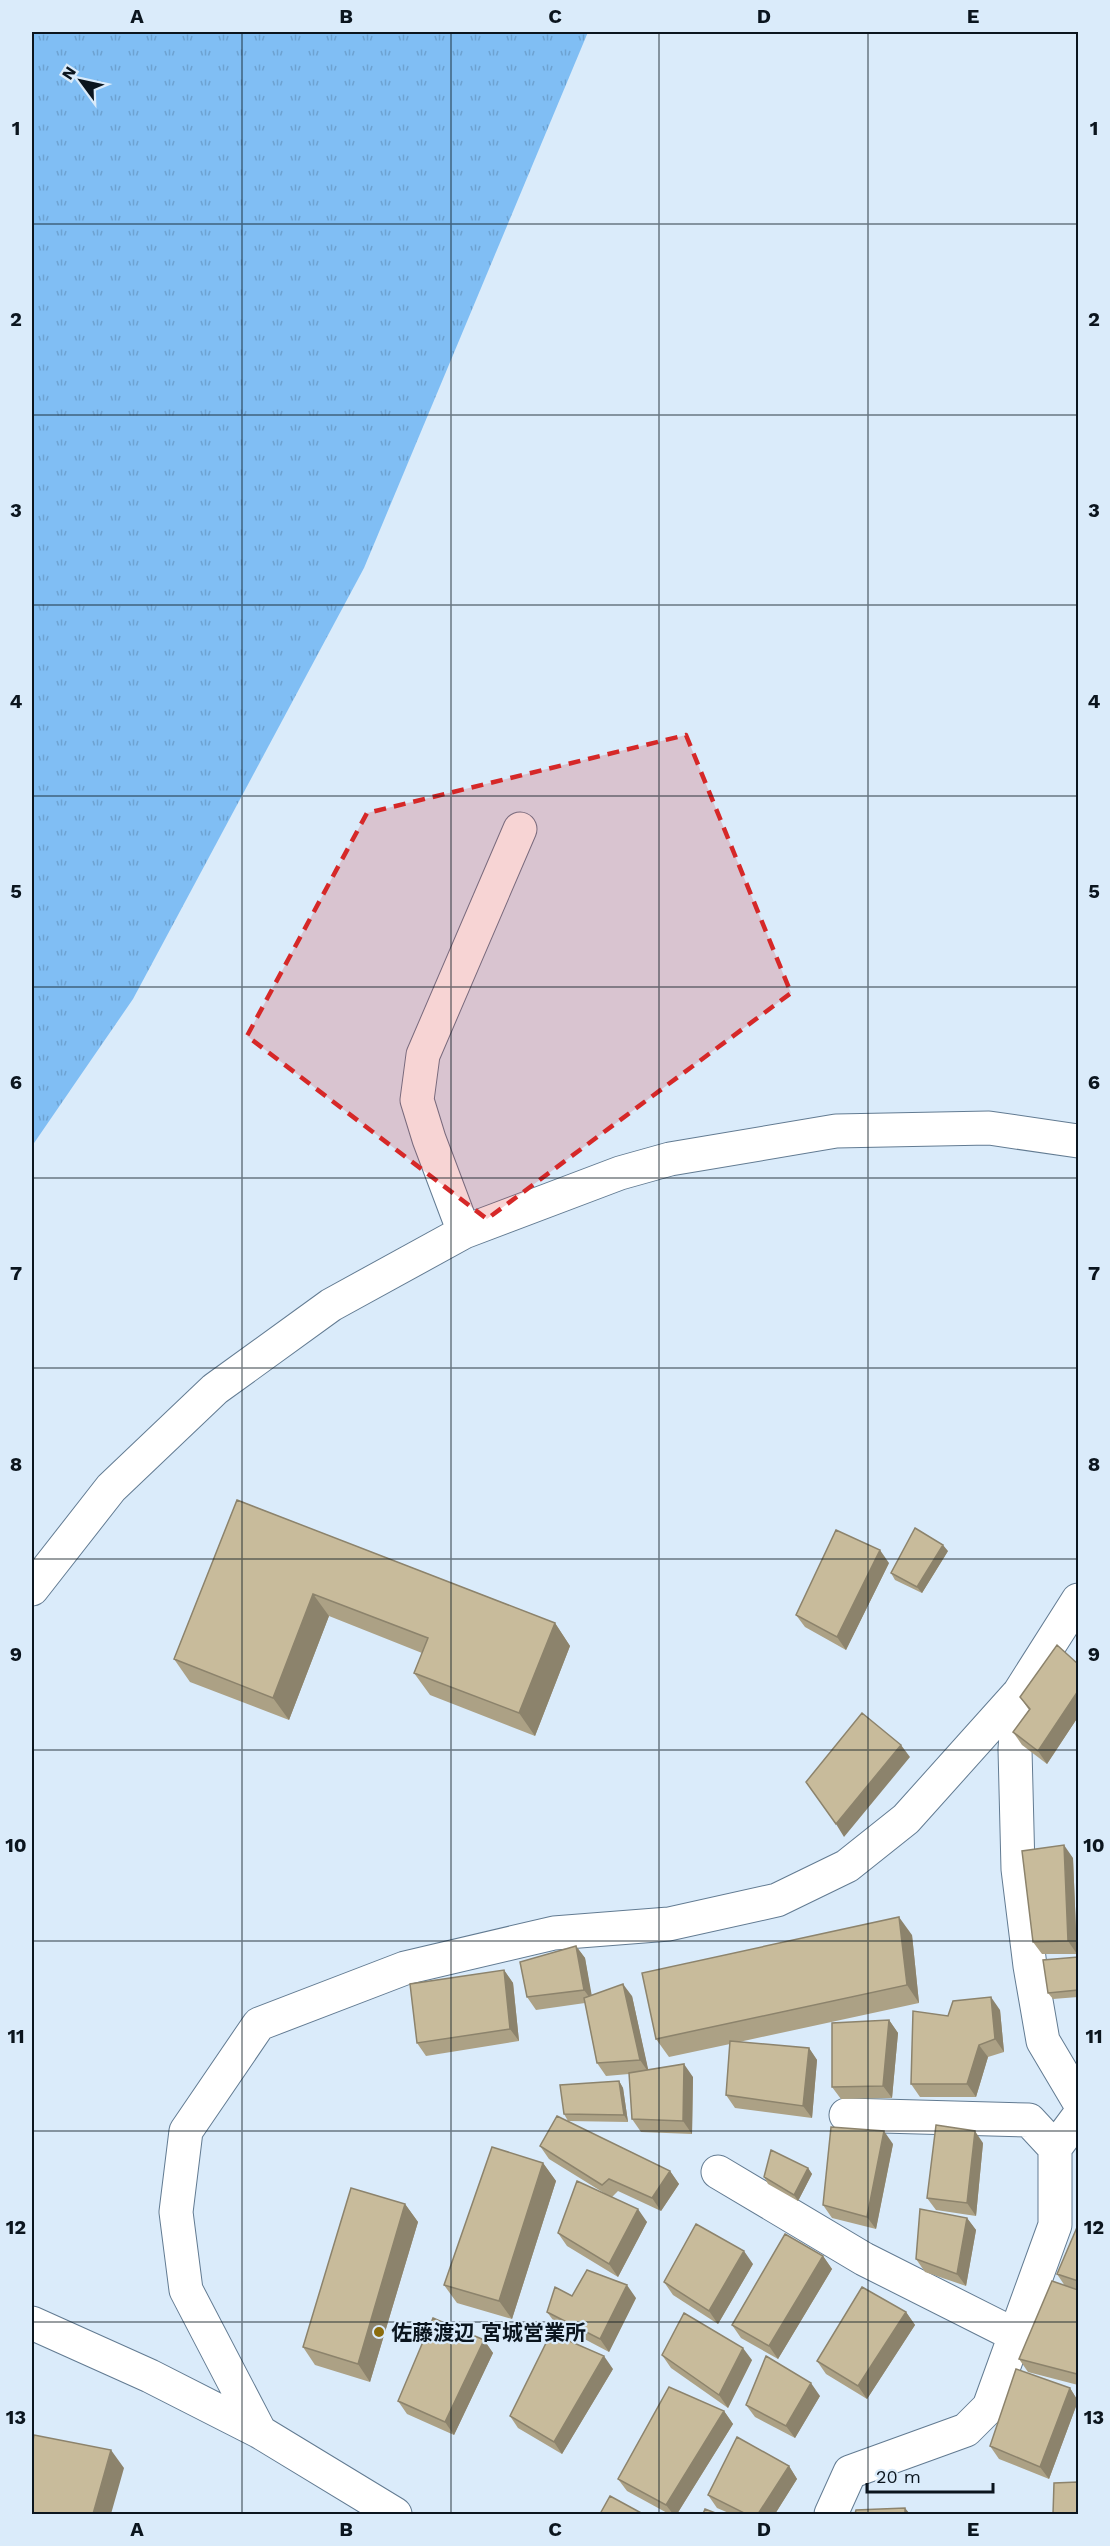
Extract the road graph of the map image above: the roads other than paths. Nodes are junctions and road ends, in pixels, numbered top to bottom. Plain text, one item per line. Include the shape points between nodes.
1 (520, 829) dead end
2 (1078, 1141) edge
3 (464, 1232) junction
4 (32, 1589) edge
5 (1078, 1600) edge
6 (1019, 1693) junction
7 (1078, 2100) edge
8 (846, 2115) dead end
9 (1078, 2117) edge
10 (1055, 2148) junction
11 (718, 2172) dead end
12 (32, 2323) edge
13 (1015, 2335) junction
14 (260, 2432) junction
15 (395, 2514) edge
16 (831, 2514) edge

1 - 3 street via 423,1055 417,1100
2 - 3 street via 989,1128 836,1131 670,1159 620,1173
3 - 4 street via 331,1305 215,1389 111,1488
5 - 6 street
6 - 7 street via 1015,1749 1018,1869 1030,1966 1043,2041
6 - 14 street via 906,1819 847,1866 777,1900 669,1924 554,1933 405,1968 259,2024 186,2131 176,2212 186,2290
8 - 10 street via 1029,2120
9 - 10 street
10 - 13 street via 1055,2225
11 - 13 street via 864,2259
12 - 14 street via 150,2376
13 - 16 street via 989,2407 966,2430 850,2472
14 - 15 street

